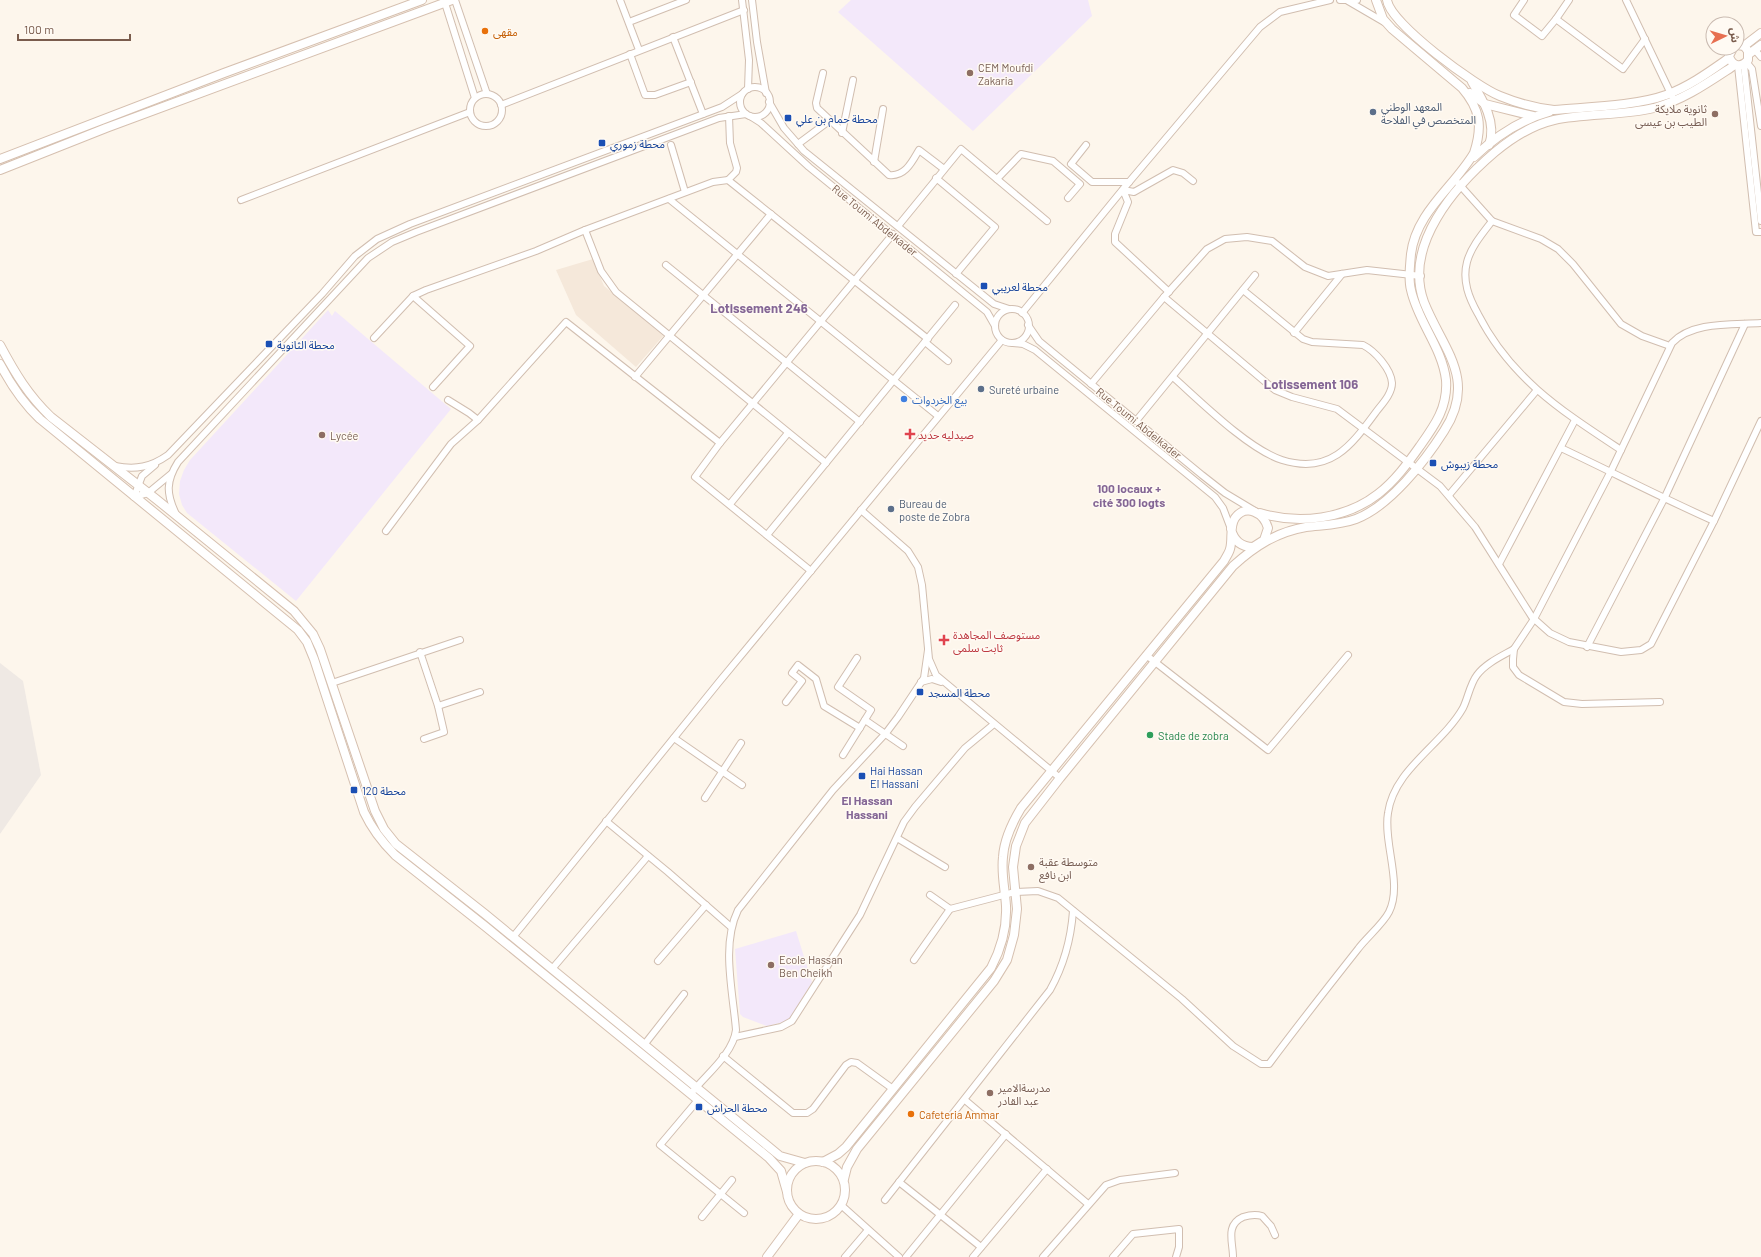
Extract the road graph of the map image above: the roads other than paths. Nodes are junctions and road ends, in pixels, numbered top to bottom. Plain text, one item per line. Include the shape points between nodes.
1 (422, 0) edge
2 (455, 0) edge
3 (620, 0) edge
4 (686, 0) edge
5 (742, 0) edge
6 (752, 0) edge
7 (1330, 0) edge
8 (1340, 0) edge
9 (1357, 0) edge
10 (1376, 0) edge
11 (1524, 0) edge
12 (1569, 0) edge
13 (1626, 0) edge
14 (448, 1) edge
15 (1348, 1) junction
16 (1386, 1) edge
17 (744, 10) junction
18 (1556, 19) junction
19 (629, 22) junction
20 (1388, 24) junction
21 (1761, 33) edge
22 (673, 37) junction
23 (1645, 39) junction
24 (1745, 43) edge
25 (1745, 47) edge
26 (1755, 49) edge
27 (639, 50) junction
28 (630, 54) junction
29 (1732, 56) edge
30 (1761, 58) edge
31 (1738, 63) junction
32 (823, 73) dead end
33 (853, 80) dead end
34 (1471, 80) junction
35 (690, 82) junction
36 (1462, 88) junction
37 (748, 89) junction
38 (766, 93) junction
39 (1670, 93) junction
40 (487, 94) junction
41 (742, 94) junction
42 (475, 98) junction
43 (1675, 101) junction
44 (770, 102) junction
45 (1485, 104) junction
46 (501, 105) junction
47 (883, 109) dead end
48 (1554, 110) junction
49 (470, 112) junction
50 (703, 114) junction
51 (748, 115) junction
52 (729, 116) junction
53 (1533, 116) junction
54 (1554, 120) junction
55 (829, 121) junction
56 (1761, 126) edge
57 (842, 133) junction
58 (1490, 142) junction
59 (798, 144) junction
60 (672, 145) dead end
61 (1086, 145) dead end
62 (0, 159) edge
63 (1469, 161) junction
64 (874, 162) junction
65 (1478, 167) junction
66 (944, 169) junction
67 (0, 170) edge
68 (936, 178) junction
69 (997, 179) junction
70 (1455, 179) junction
71 (728, 180) junction
72 (1193, 181) dead end
73 (1129, 182) junction
74 (1461, 186) junction
75 (1122, 190) junction
76 (685, 192) junction
77 (669, 198) junction
78 (1068, 198) dead end
79 (241, 200) dead end
80 (1760, 205) edge
81 (771, 214) junction
82 (1047, 221) dead end
83 (1492, 221) junction
84 (1761, 221) edge
85 (898, 226) junction
86 (585, 230) junction
87 (1761, 232) edge
88 (893, 234) junction
89 (737, 254) junction
90 (666, 265) dead end
91 (956, 274) junction
92 (1343, 274) junction
93 (1410, 274) junction
94 (1255, 275) dead end
95 (1421, 276) junction
96 (854, 280) junction
97 (1244, 290) junction
98 (1169, 292) junction
99 (703, 295) junction
100 (413, 296) junction
101 (1164, 297) junction
102 (955, 305) dead end
103 (1009, 309) junction
104 (1022, 313) junction
105 (821, 321) junction
106 (1761, 323) edge
107 (1745, 324) junction
108 (1028, 325) junction
109 (995, 326) junction
110 (1294, 333) junction
111 (1207, 335) junction
112 (669, 336) junction
113 (374, 338) dead end
114 (1002, 340) junction
115 (926, 341) junction
116 (1013, 343) junction
117 (0, 345) edge
118 (1670, 346) junction
119 (948, 361) dead end
120 (786, 363) junction
121 (0, 364) edge
122 (635, 377) junction
123 (1173, 377) junction
124 (894, 380) junction
125 (1091, 384) junction
126 (433, 387) dead end
127 (1536, 390) junction
128 (448, 400) dead end
129 (752, 404) junction
130 (938, 416) junction
131 (478, 420) junction
132 (1575, 420) junction
133 (1136, 421) junction
134 (1761, 421) edge
135 (860, 422) junction
136 (1364, 428) junction
137 (788, 433) junction
138 (720, 443) junction
139 (1561, 448) junction
140 (1621, 450) junction
141 (159, 461) junction
142 (1409, 461) junction
143 (826, 463) junction
144 (114, 466) junction
145 (1417, 467) junction
146 (1611, 471) junction
147 (171, 474) junction
148 (138, 485) junction
149 (148, 493) junction
150 (1449, 495) junction
151 (134, 497) junction
152 (1664, 499) junction
153 (730, 504) junction
154 (861, 510) junction
155 (1258, 512) junction
156 (176, 515) junction
157 (1714, 521) junction
158 (1231, 529) junction
159 (386, 531) dead end
160 (768, 535) junction
161 (1259, 544) junction
162 (1499, 564) junction
163 (811, 571) junction
164 (1534, 619) junction
165 (460, 640) dead end
166 (1587, 647) junction
167 (1514, 649) junction
168 (928, 650) junction
169 (420, 652) junction
170 (1146, 655) junction
171 (1348, 655) dead end
172 (857, 658) dead end
173 (1155, 661) junction
174 (921, 682) junction
175 (942, 682) junction
176 (332, 683) junction
177 (480, 692) dead end
178 (786, 702) dead end
179 (1660, 702) dead end
180 (438, 706) junction
181 (865, 720) junction
182 (994, 724) junction
183 (860, 728) junction
184 (886, 733) junction
185 (674, 738) junction
186 (424, 739) dead end
187 (741, 742) dead end
188 (903, 746) dead end
189 (843, 755) dead end
190 (1052, 770) junction
191 (722, 771) junction
192 (1060, 778) junction
193 (742, 785) dead end
194 (704, 798) dead end
195 (606, 821) junction
196 (897, 838) junction
197 (648, 856) junction
198 (945, 867) dead end
199 (1015, 892) junction
200 (930, 895) dead end
201 (1004, 895) junction
202 (706, 905) junction
203 (950, 909) junction
204 (1073, 911) junction
205 (731, 927) junction
206 (513, 937) junction
207 (914, 960) dead end
208 (658, 961) dead end
209 (552, 969) junction
210 (684, 994) dead end
211 (735, 1037) junction
212 (644, 1045) junction
213 (723, 1056) junction
214 (696, 1087) junction
215 (893, 1089) junction
216 (690, 1094) junction
217 (698, 1100) junction
218 (965, 1100) junction
219 (1006, 1134) junction
220 (823, 1162) junction
221 (805, 1163) junction
222 (1047, 1169) junction
223 (1175, 1173) dead end
224 (844, 1179) junction
225 (732, 1180) dead end
226 (899, 1182) junction
227 (787, 1192) junction
228 (720, 1194) junction
229 (885, 1200) dead end
230 (1088, 1204) junction
231 (841, 1205) junction
232 (744, 1213) dead end
233 (799, 1214) junction
234 (941, 1214) junction
235 (702, 1217) dead end
236 (868, 1230) junction
237 (1275, 1235) dead end
238 (981, 1247) junction
239 (767, 1257) edge
240 (845, 1257) edge
241 (899, 1257) edge
242 (906, 1257) edge
243 (973, 1257) edge
244 (1043, 1257) edge
245 (1113, 1257) edge
246 (1176, 1257) edge
247 (1233, 1257) edge

1 - 62 street
2 - 40 street
3 - 19 street
4 - 19 street
5 - 17 street
6 - 38 street
7 - 73 street via 1280,12 1260,27
8 - 15 street
9 - 15 street
10 - 20 street via 1378,10
11 - 18 street via 1514,15 1542,36
12 - 18 street
13 - 23 street
14 - 42 street
14 - 67 street
15 - 20 street
16 - 34 street via 1395,17
17 - 22 street
17 - 37 street via 749,60
18 - 23 street via 1623,69
19 - 27 street
20 - 36 street
21 - 24 street
22 - 27 street
22 - 35 street
23 - 39 street
25 - 26 street
26 - 30 street
26 - 31 street
27 - 28 street
28 - 35 street via 645,95 655,96
28 - 46 street
29 - 31 street
31 - 39 street
31 - 43 street
31 - 56 street via 1752,69
31 - 80 street
31 - 87 street via 1756,232
32 - 55 street via 816,103 817,108
33 - 57 street
34 - 45 street
34 - 48 street via 1500,96 1540,109
35 - 50 street
36 - 45 street
36 - 63 street via 1472,100 1480,126 1478,141
37 - 38 street via 758,88
37 - 41 street
38 - 44 street
39 - 43 street
39 - 48 street via 1647,100
40 - 42 street
40 - 46 street via 495,97
41 - 50 street via 732,102
41 - 51 street via 740,106
42 - 49 street
43 - 54 street via 1630,112
44 - 51 street via 762,115
44 - 59 street, Rue Toumi Abdelkader via 784,128
45 - 53 street
45 - 58 street
46 - 49 street via 501,115 490,126 479,124
47 - 64 street
48 - 53 street
49 - 79 street
50 - 141 street via 410,224 377,239 355,256 220,401 168,455
51 - 52 street
51 - 88 street, Rue Toumi Abdelkader via 761,123 809,167
52 - 71 street via 730,143 737,168
52 - 147 street via 416,232 379,249 231,404 178,462
53 - 54 street
53 - 58 street
54 - 65 street via 1535,126 1517,136
55 - 57 street
55 - 59 street
57 - 64 street
58 - 63 street
58 - 65 street
59 - 85 street, Rue Toumi Abdelkader
60 - 76 street
61 - 73 street via 1071,164 1092,182
63 - 70 street
64 - 66 street via 889,175 895,176 910,167 919,150
65 - 74 street
66 - 68 street
66 - 69 street via 961,149
68 - 85 street
68 - 91 street via 995,227
69 - 78 street via 1021,154 1053,161 1080,184
69 - 82 street
70 - 74 street
70 - 93 street via 1428,211 1420,226 1411,252
71 - 76 street via 713,182
71 - 81 street
72 - 75 street via 1183,173 1173,170 1134,192
73 - 75 street
74 - 83 street
74 - 95 street via 1447,203 1425,239
75 - 98 street via 1128,202 1115,234 1115,242
75 - 104 street
76 - 77 street
77 - 86 street
77 - 89 street
80 - 84 street
81 - 89 street
81 - 96 street
83 - 118 street via 1550,243 1573,264 1621,324 1642,336
83 - 127 street via 1470,251 1466,263 1466,287 1486,330 1502,354
85 - 91 street, Rue Toumi Abdelkader
86 - 100 street via 536,251
86 - 112 street via 608,282 616,292
88 - 96 street
88 - 109 street, Rue Toumi Abdelkader via 986,312
89 - 99 street
89 - 105 street
90 - 99 street
91 - 103 street, Rue Toumi Abdelkader via 994,304
92 - 93 street via 1368,270
92 - 98 street via 1319,274 1294,259 1272,241 1247,237 1225,239 1207,249
92 - 110 street
93 - 95 street
93 - 142 street via 1411,290 1442,362 1446,381 1443,410
94 - 97 street
95 - 145 street via 1424,301 1451,356 1458,387 1457,401 1445,430
96 - 105 street
96 - 115 street
97 - 110 street
97 - 111 street
98 - 101 street
99 - 112 street
99 - 120 street
100 - 113 street
100 - 126 street via 470,346
101 - 111 street
101 - 125 street
102 - 115 street
103 - 104 street
103 - 109 street via 998,315
104 - 108 street
105 - 120 street
105 - 124 street
106 - 107 street
107 - 118 street via 1696,330 1676,338
107 - 152 street
108 - 116 street via 1028,331 1023,338
108 - 125 street, Rue Toumi Abdelkader via 1039,341
109 - 114 street
110 - 136 street via 1312,342 1363,345 1379,358 1392,384 1388,396
111 - 123 street
111 - 136 street via 1275,390 1337,409
112 - 122 street
112 - 129 street
114 - 116 street
114 - 130 street
115 - 119 street
115 - 124 street
116 - 158 street, Rue Toumi Abdelkader via 1034,350 1215,497 1223,508
117 - 144 street via 33,400
118 - 140 street
120 - 129 street
120 - 135 street
121 - 151 street via 12,386 31,410
122 - 131 street via 566,322
122 - 138 street
123 - 133 street
123 - 136 street via 1253,444 1282,460 1309,463 1332,458 1346,448
124 - 130 street
124 - 135 street
125 - 133 street, Rue Toumi Abdelkader
127 - 132 street
127 - 150 street
128 - 131 street
129 - 137 street
129 - 138 street
130 - 154 street
131 - 159 street via 451,444
132 - 139 street
132 - 140 street
133 - 155 street, Rue Toumi Abdelkader via 1225,493
134 - 157 street
135 - 143 street
136 - 142 street
137 - 143 street
137 - 153 street
138 - 153 street via 695,477
139 - 146 street
139 - 162 street
140 - 146 street
141 - 144 street via 138,468
141 - 148 street via 142,476
142 - 145 street
142 - 155 street via 1379,493 1355,509 1300,519 1269,516
143 - 160 street
144 - 148 street
145 - 150 street
145 - 161 street via 1385,500 1356,519 1304,528 1275,536
146 - 152 street
146 - 164 street
147 - 149 street
147 - 156 street via 169,496
148 - 149 street
148 - 151 street
149 - 151 street
149 - 156 street
150 - 162 street via 1475,527
151 - 216 street via 254,593 298,630 307,642 364,812 383,843
152 - 157 street
152 - 166 street
153 - 160 street
154 - 163 street
154 - 168 street via 908,551 918,567
155 - 158 street via 1240,513
155 - 161 street via 1268,528 1267,534
156 - 176 street via 294,611 313,634
157 - 166 street via 1651,644 1641,650 1621,652
158 - 161 street via 1240,545 1253,547
158 - 170 street via 1230,550 1224,561
160 - 163 street
161 - 173 street via 1234,566
162 - 164 street
163 - 185 street
164 - 166 street via 1550,633
164 - 167 street
165 - 169 street
167 - 179 street via 1513,667 1519,675 1564,702
167 - 204 street via 1477,675 1462,708 1443,736 1407,773 1394,792 1388,813 1394,886 1388,912 1269,1064 1261,1064 1233,1046 1182,998
168 - 174 street
168 - 175 street via 932,667
169 - 176 street
169 - 180 street
170 - 173 street
170 - 190 street
171 - 173 street via 1268,750
172 - 181 street via 838,687 871,710
173 - 192 street
174 - 175 street via 932,679
174 - 184 street
175 - 182 street
176 - 206 street via 375,812 384,829 396,844
177 - 180 street
178 - 183 street via 802,682 792,673 798,665 816,679 824,706
180 - 186 street via 444,732
181 - 183 street
181 - 184 street
182 - 190 street
182 - 196 street via 965,748 950,765 904,822
183 - 189 street
184 - 188 street
184 - 205 street via 833,790 746,898
185 - 191 street
185 - 195 street
187 - 191 street
190 - 192 street
190 - 201 street via 1021,808 1007,839 1002,869
191 - 193 street
191 - 194 street
192 - 199 street via 1034,810 1020,836 1013,867
195 - 197 street
195 - 206 street
196 - 198 street
196 - 211 street via 860,915 792,1021 781,1027
197 - 202 street
197 - 209 street
199 - 201 street
199 - 204 street via 1047,893 1058,898
199 - 224 street via 1017,909 1012,947 1002,970 857,1149 846,1167
200 - 203 street
201 - 203 street
201 - 215 street via 1004,936 991,968
202 - 205 street
202 - 208 street
203 - 207 street
204 - 218 street via 1066,952 1060,972 1050,990
205 - 211 street via 729,947
206 - 209 street
209 - 212 street
210 - 212 street
211 - 213 street via 734,1043
212 - 214 street
213 - 214 street
213 - 215 street via 793,1113 808,1113 813,1109 846,1064 851,1062 857,1063
214 - 216 street
214 - 221 street via 780,1156
215 - 220 street via 846,1146
216 - 217 street
217 - 227 street via 782,1171
217 - 228 street via 660,1145
218 - 219 street
218 - 226 street
219 - 222 street
219 - 234 street
220 - 221 street
220 - 224 street via 838,1170
221 - 227 street via 792,1173
222 - 230 street
222 - 238 street
223 - 230 street via 1112,1182
224 - 231 street via 846,1189
225 - 228 street
226 - 229 street
226 - 234 street
227 - 233 street via 789,1202
228 - 232 street
228 - 235 street
230 - 244 street
231 - 233 street via 832,1216 822,1220 812,1220
231 - 236 street
233 - 239 street
234 - 238 street
234 - 242 street
236 - 240 street
236 - 241 street
237 - 247 street via 1262,1216 1238,1219 1231,1229
238 - 243 street
245 - 246 street via 1133,1234 1179,1229

